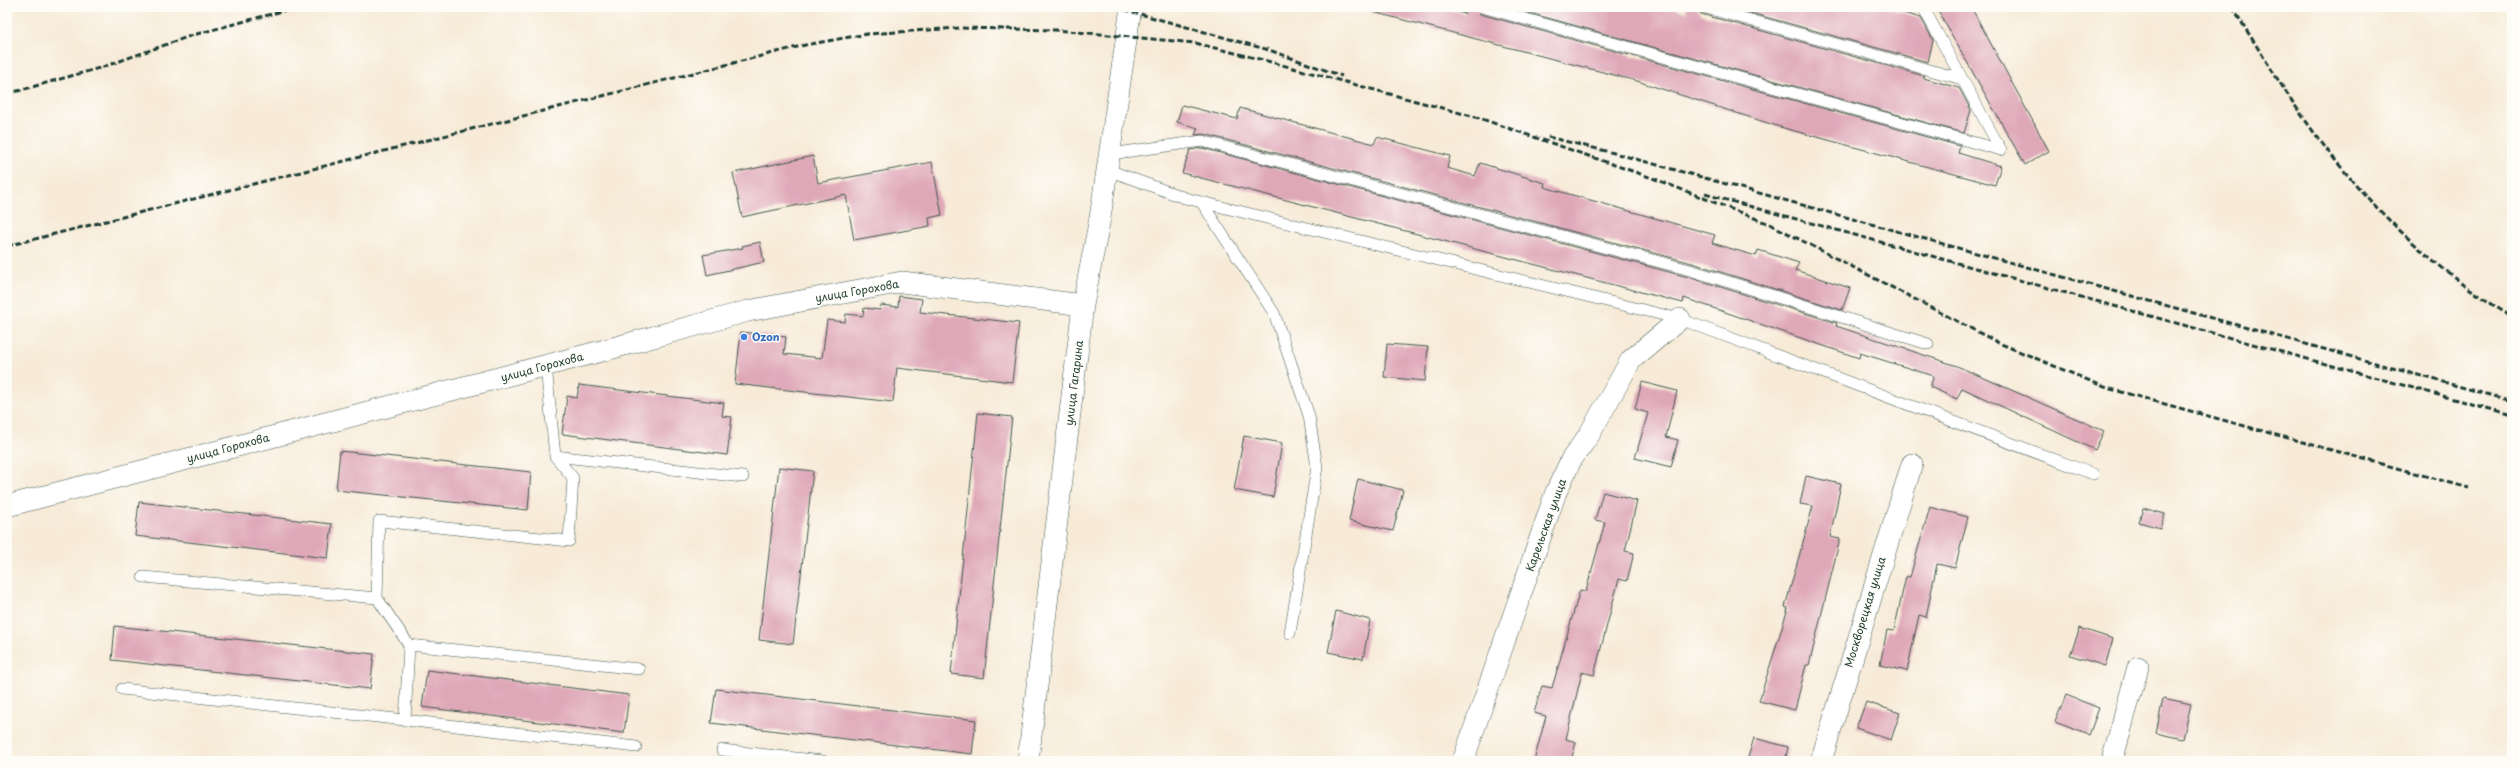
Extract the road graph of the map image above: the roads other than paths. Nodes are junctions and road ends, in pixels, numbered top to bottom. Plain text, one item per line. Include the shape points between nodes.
1 (1131, 7) edge
2 (1482, 7) edge
3 (1703, 7) edge
4 (1923, 7) edge
5 (1962, 79) junction
6 (1109, 162) junction
7 (1202, 202) junction
8 (1083, 304) junction
9 (1680, 319) junction
10 (1928, 344) dead end
11 (546, 366) junction
12 (555, 456) junction
13 (1912, 464) dead end
14 (2093, 474) dead end
15 (743, 477) dead end
16 (7, 506) edge
17 (143, 577) dead end
18 (378, 598) junction
19 (1290, 634) dead end
20 (409, 645) junction
21 (2138, 667) dead end
22 (639, 669) dead end
23 (122, 689) dead end
24 (404, 720) junction
25 (636, 747) dead end
26 (722, 750) dead end
27 (823, 761) edge
28 (1028, 761) edge
29 (1463, 761) edge
30 (1821, 761) edge
31 (2112, 761) edge

1 - 6 street, улица Гагарина
2 - 5 lane via 2001,150
3 - 5 lane
4 - 5 lane
6 - 7 lane
6 - 8 street, улица Гагарина
6 - 10 lane via 1202,141 1690,270
7 - 9 lane
7 - 19 lane via 1274,312 1309,416 1317,467
8 - 11 street, улица Горохова via 902,282 748,311
8 - 28 street, улица Гагарина
9 - 14 lane
9 - 29 street, Карельская улица via 1631,360 1589,435 1571,460 1556,492
11 - 12 lane
11 - 16 street, улица Горохова
12 - 15 lane
12 - 18 lane via 573,478 569,541 379,521
13 - 30 street, Москворецкая улица
17 - 18 lane
18 - 20 lane
20 - 22 lane
20 - 24 lane
21 - 31 street
23 - 24 lane
24 - 25 lane
26 - 27 lane

